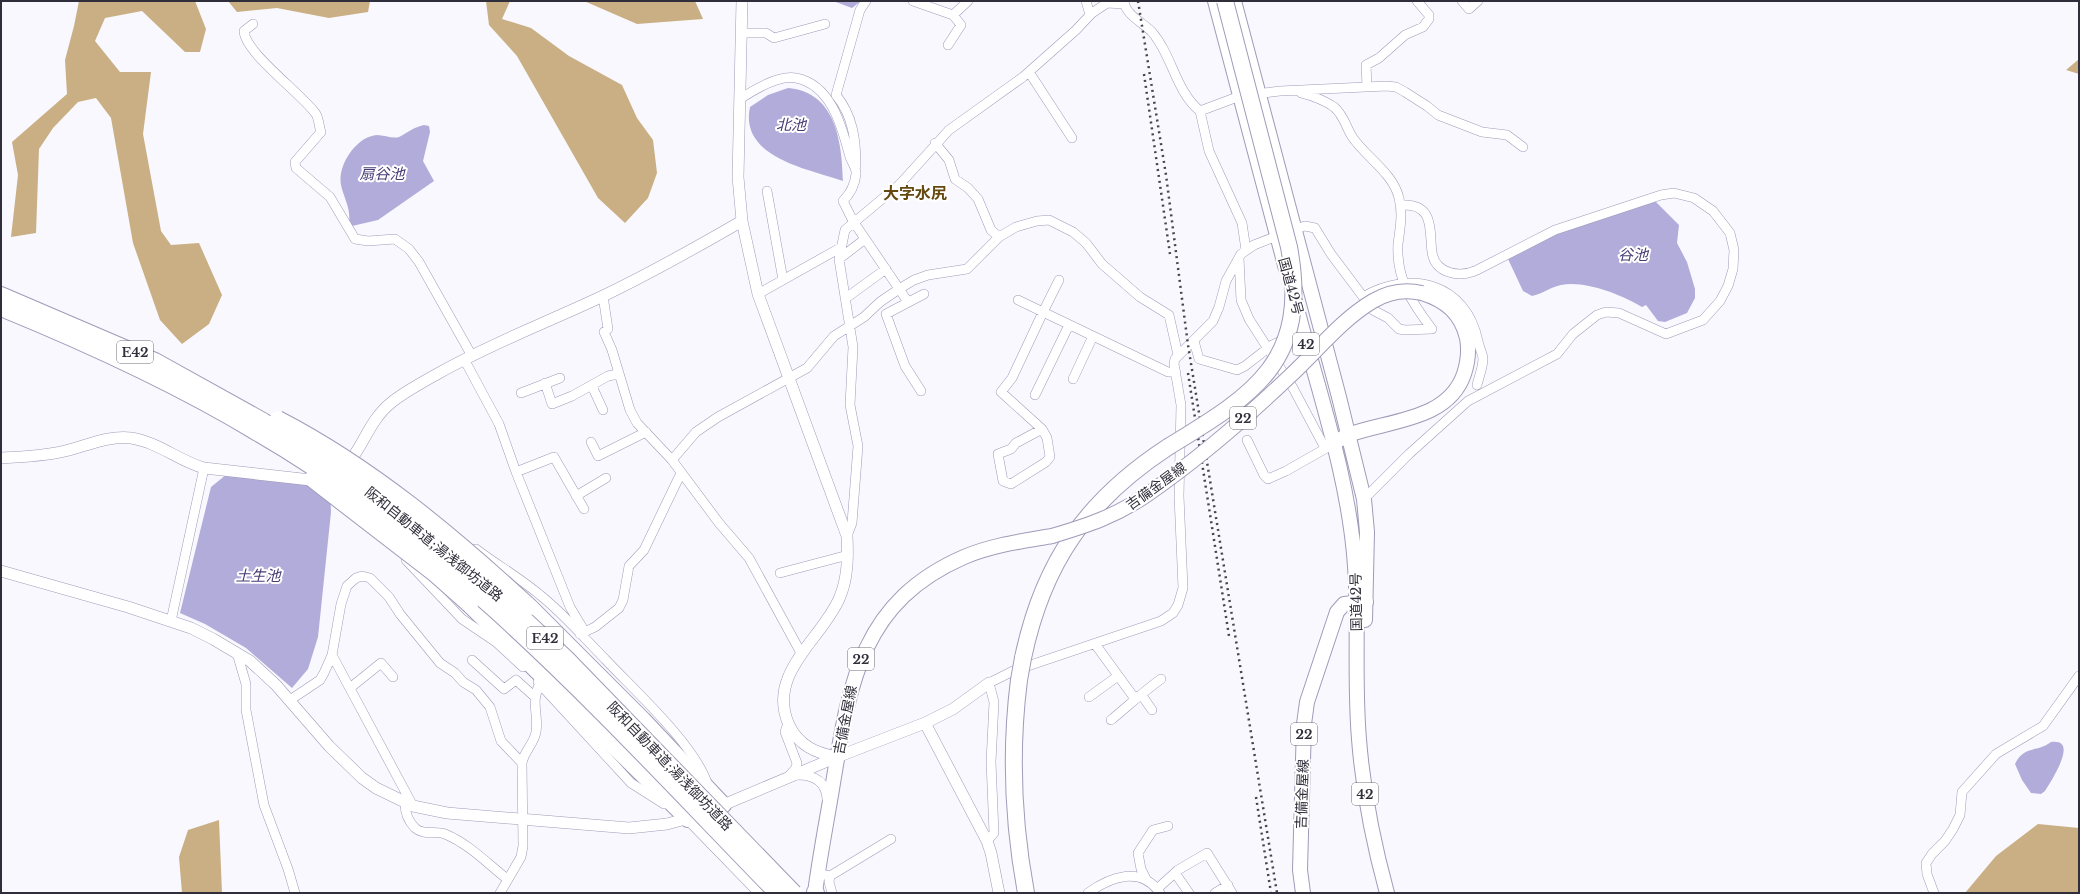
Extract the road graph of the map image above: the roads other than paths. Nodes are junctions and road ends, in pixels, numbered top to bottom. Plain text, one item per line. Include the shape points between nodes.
1 (742, 1) edge
2 (866, 1) edge
3 (913, 1) edge
4 (968, 1) edge
5 (1086, 1) edge
6 (1215, 1) edge
7 (1226, 1) edge
8 (1234, 1) edge
9 (1430, 1) edge
10 (1462, 1) edge
11 (1478, 1) edge
12 (1124, 2) edge
13 (1420, 4) edge
14 (953, 15) junction
15 (1090, 15) junction
16 (253, 24) dead end
17 (825, 24) dead end
18 (741, 33) junction
19 (948, 44) dead end
20 (1028, 72) junction
21 (1367, 86) junction
22 (1294, 91) junction
23 (1258, 94) junction
24 (1240, 96) junction
25 (740, 98) junction
26 (1200, 111) junction
27 (1072, 138) dead end
28 (935, 143) junction
29 (1523, 147) dead end
30 (856, 173) junction
31 (767, 191) dead end
32 (1401, 205) junction
33 (742, 221) junction
34 (853, 221) junction
35 (1295, 229) junction
36 (1277, 236) junction
37 (998, 237) junction
38 (866, 239) junction
39 (840, 248) junction
40 (1246, 250) junction
41 (1238, 258) junction
42 (839, 259) junction
43 (886, 269) junction
44 (783, 280) junction
45 (1059, 280) dead end
46 (1403, 282) junction
47 (899, 289) junction
48 (758, 294) junction
49 (924, 294) dead end
50 (1, 295) edge
51 (603, 296) junction
52 (1363, 297) junction
53 (846, 298) junction
54 (1018, 300) dead end
55 (908, 302) junction
56 (1, 308) edge
57 (1043, 312) junction
58 (850, 325) junction
59 (1069, 325) junction
60 (1302, 331) junction
61 (1093, 336) junction
62 (1194, 341) junction
63 (1268, 348) junction
64 (1178, 355) junction
65 (468, 358) junction
66 (1465, 371) junction
67 (1176, 372) junction
68 (618, 374) junction
69 (560, 378) dead end
70 (788, 378) junction
71 (1073, 379) dead end
72 (545, 383) junction
73 (592, 386) junction
74 (1480, 389) junction
75 (921, 391) dead end
76 (521, 393) dead end
77 (1035, 395) dead end
78 (603, 410) dead end
79 (260, 426) junction
80 (1042, 429) junction
81 (646, 432) junction
82 (1347, 435) junction
83 (1246, 440) dead end
84 (590, 442) dead end
85 (1329, 446) junction
86 (354, 456) junction
87 (1, 458) edge
88 (672, 460) junction
89 (204, 468) junction
90 (516, 472) junction
91 (681, 473) junction
92 (380, 474) junction
93 (606, 478) dead end
94 (576, 496) junction
95 (1364, 499) junction
96 (584, 509) dead end
97 (847, 536) junction
98 (848, 555) junction
99 (1, 571) edge
100 (780, 573) dead end
101 (1361, 602) junction
102 (171, 621) junction
103 (583, 633) junction
104 (1095, 644) junction
105 (237, 653) junction
106 (801, 653) junction
107 (332, 655) junction
108 (472, 660) dead end
109 (1118, 676) junction
110 (2079, 676) edge
111 (394, 678) dead end
112 (1161, 679) dead end
113 (540, 683) junction
114 (989, 683) junction
115 (350, 688) junction
116 (535, 697) junction
117 (1089, 697) dead end
118 (1138, 697) junction
119 (290, 700) junction
120 (1152, 710) dead end
121 (1111, 720) dead end
122 (788, 723) junction
123 (925, 723) junction
124 (837, 757) junction
125 (522, 763) junction
126 (798, 775) junction
127 (783, 781) junction
128 (409, 804) junction
129 (723, 805) junction
130 (828, 814) junction
131 (524, 819) junction
132 (688, 819) junction
133 (1168, 826) dead end
134 (890, 839) dead end
135 (987, 841) junction
136 (1175, 873) junction
137 (824, 875) junction
138 (507, 879) junction
139 (1146, 879) junction
140 (1230, 889) edge
141 (1158, 891) edge
142 (295, 893) edge
143 (500, 893) edge
144 (760, 893) edge
145 (777, 893) edge
146 (794, 893) edge
147 (815, 893) edge
148 (832, 893) edge
149 (999, 893) edge
150 (1026, 893) edge
151 (1088, 893) edge
152 (1189, 893) edge
153 (1214, 893) edge
154 (1303, 893) edge
155 (1387, 893) edge
156 (1934, 893) edge

1 - 18 street
2 - 30 street via 860,10 836,96 850,119 856,144
3 - 14 street
4 - 14 street
5 - 15 street
6 - 24 main road, 国道42号 / 42
7 - 150 highway, bridge via 1289,247 1294,276 1293,311 1285,342 1261,381 1223,413 1133,471 1114,488 1080,525 1058,559 1043,591 1023,658 1014,738 1014,794 1018,844
8 - 23 main road, 国道42号 / 42
9 - 13 street
10 - 11 street via 1469,9
12 - 15 street via 1107,3
12 - 26 street via 1130,12 1152,32 1190,101
13 - 21 street via 1429,19 1423,27 1405,35 1379,58 1366,65
14 - 19 street via 961,26
15 - 20 street
16 - 65 street via 244,30 244,38 317,115 321,132 295,162 296,168 330,197 355,239 395,239 409,249 420,262
17 - 18 street via 774,38 766,33
18 - 25 street
20 - 27 street
20 - 28 street
21 - 22 street
21 - 29 street via 1396,87 1438,115 1482,132 1507,135
22 - 23 street
22 - 32 street via 1315,97 1340,113 1355,140 1391,180
23 - 24 street
23 - 35 main road, 国道42号 / 42
24 - 26 street
24 - 36 main road, 国道42号 / 42
25 - 30 street via 771,82 787,78 808,82 822,93 835,111
25 - 33 street via 738,177
26 - 40 street via 1209,151 1242,223
28 - 34 street via 900,184
28 - 37 street via 948,160 955,179 978,199 991,230
30 - 34 street via 848,195 843,201
31 - 44 street
32 - 46 street via 1398,254
32 - 74 street via 1416,208 1427,216 1432,228 1434,258 1445,270 1456,275 1470,273 1555,230 1669,193 1682,194 1700,201 1718,216 1730,233 1734,259 1731,278 1720,300 1703,320 1666,334 1619,313 1601,313 1573,334 1557,354
33 - 48 street
33 - 51 street
34 - 38 street
34 - 39 street via 845,230
35 - 36 street
35 - 52 street via 1305,226 1315,228
35 - 82 main road, 国道42号 / 42
36 - 40 street
36 - 60 main road, 国道42号 / 42
37 - 47 street via 967,269 928,275
37 - 64 street via 1016,226 1049,220 1073,232 1086,243 1102,264 1140,297 1169,315
38 - 42 street
38 - 43 street
39 - 42 street
39 - 44 street
40 - 41 street
41 - 62 street via 1226,281 1217,314 1210,326
41 - 63 street via 1242,300 1256,331
42 - 53 street
43 - 47 street
43 - 53 street
44 - 48 street
45 - 57 street
46 - 52 street via 1382,287
46 - 52 street via 1410,298 1432,329 1399,329 1388,318 1373,310
46 - 74 street via 1424,284 1439,289 1453,297 1468,314 1483,360
47 - 55 street
47 - 58 street
48 - 70 street
49 - 55 street
50 - 79 highway, 阪和自動車道;湯浅御坊道路 / E42 via 155,361
51 - 65 street
51 - 68 street via 608,329 604,332
53 - 58 street
54 - 57 street
55 - 75 street via 886,314 905,366
56 - 79 highway, E42 via 80,341
57 - 59 street
57 - 80 street via 1012,378 1001,392
58 - 70 street via 834,336 807,368
58 - 97 street via 853,347 850,405 858,446 852,523
59 - 61 street
59 - 77 street
60 - 63 street
60 - 85 main road, 国道42号 / 42
61 - 67 street via 1168,372
61 - 71 street
62 - 63 street via 1199,359 1237,370
62 - 64 street
63 - 85 street
64 - 67 street via 1174,364
65 - 86 street via 391,403 369,428
65 - 90 street via 500,424
66 - 74 street
66 - 82 main road, 吉備金屋線 / 22 via 1453,393 1430,410
66 - 124 main road, 吉備金屋線 / 22, bridge via 1468,346 1462,322 1444,302 1422,293 1395,292 1365,306 1258,405 1162,484 1111,516 1088,526 998,546 965,557 924,580 891,610 870,641 855,674
67 - 104 street via 1181,405 1179,496 1182,598 1173,613 1161,621
68 - 73 street via 608,376
68 - 81 street via 630,410
69 - 72 street
70 - 88 street via 696,432
70 - 97 street
72 - 73 street via 552,404
72 - 76 street
73 - 78 street
74 - 95 street
79 - 129 highway, bridge via 324,444 402,499 476,557 643,720
79 - 132 highway, bridge via 298,468 435,574 470,605
79 - 145 highway, 阪和自動車道;湯浅御坊道路 / E42, bridge via 452,570 547,660
79 - 146 highway, 阪和自動車道;湯浅御坊道路 / E42, bridge via 327,461 384,501 478,576 566,658
80 - 80 street via 1047,438 1050,457 1011,484 1003,480 998,454 1011,449 1016,442
81 - 84 street via 598,456
81 - 88 street
82 - 85 main road, 吉備金屋線 / 22
82 - 95 main road, 国道42号 / 42
83 - 85 street via 1268,478 1286,471
85 - 101 main road, 国道42号 / 42 via 1348,516
86 - 89 street via 336,474 311,480
86 - 92 street
87 - 89 street via 31,457 113,438 130,438 149,442 190,464
88 - 91 street
89 - 102 street
90 - 94 street via 554,457
90 - 103 street via 570,607
91 - 103 street via 644,550 629,566 623,600 618,608 595,628
91 - 106 street via 719,524 749,558
92 - 103 street via 541,596
92 - 113 street via 358,519 408,562 462,619 496,642
93 - 94 street
94 - 96 street
95 - 101 main road, 国道42号 / 42 via 1367,532
97 - 98 street
98 - 100 street
98 - 106 street via 846,579 840,598 825,624
99 - 102 street
101 - 154 main road, 吉備金屋線 / 22 via 1344,604 1337,612 1307,702 1304,724 1300,870
101 - 155 main road, 国道42号 / 42 via 1359,737 1364,791
102 - 105 street via 213,639
103 - 129 street via 688,750
104 - 109 street
104 - 114 street via 1013,671
105 - 119 street via 262,672
105 - 142 street via 246,684 246,710 264,805
106 - 122 street via 790,674 784,696 784,711
107 - 115 street
107 - 119 street via 320,680
107 - 125 street via 341,604 347,586 356,578 370,578 389,597 440,663 476,690 490,707 502,741
108 - 116 street via 504,689 516,680
109 - 117 street
109 - 118 street via 1133,696
110 - 156 street via 2043,726 1996,754 1962,792 1960,815 1953,829 1926,863
111 - 115 street via 381,663
112 - 118 street
113 - 116 street
113 - 132 street via 631,783
114 - 123 street via 953,709
114 - 135 street via 994,702 991,762 994,833
115 - 128 street
116 - 125 street via 533,703 536,730
118 - 120 street via 1143,697
118 - 121 street
119 - 128 street via 349,767 376,788
122 - 124 street via 797,738 806,746 822,754
122 - 127 street via 785,732 796,758 796,768
123 - 124 street
123 - 135 street
124 - 126 street
124 - 130 main road, 吉備金屋線 / 22
125 - 131 street
126 - 127 street
126 - 130 street via 813,777 822,783 827,796
127 - 129 street
128 - 131 street via 447,813
128 - 138 street via 407,815 420,832 438,832 450,836
129 - 132 street
130 - 137 main road, 吉備金屋線 / 22
131 - 132 street via 629,828
131 - 138 street via 520,857
132 - 144 street
133 - 139 street via 1153,830 1138,853
134 - 137 street
135 - 149 street
136 - 140 street via 1207,853
136 - 141 street
136 - 152 street
137 - 147 main road, 吉備金屋線 / 22
137 - 148 street
138 - 143 street
139 - 141 street
139 - 151 street via 1136,876 1114,879
140 - 153 street

